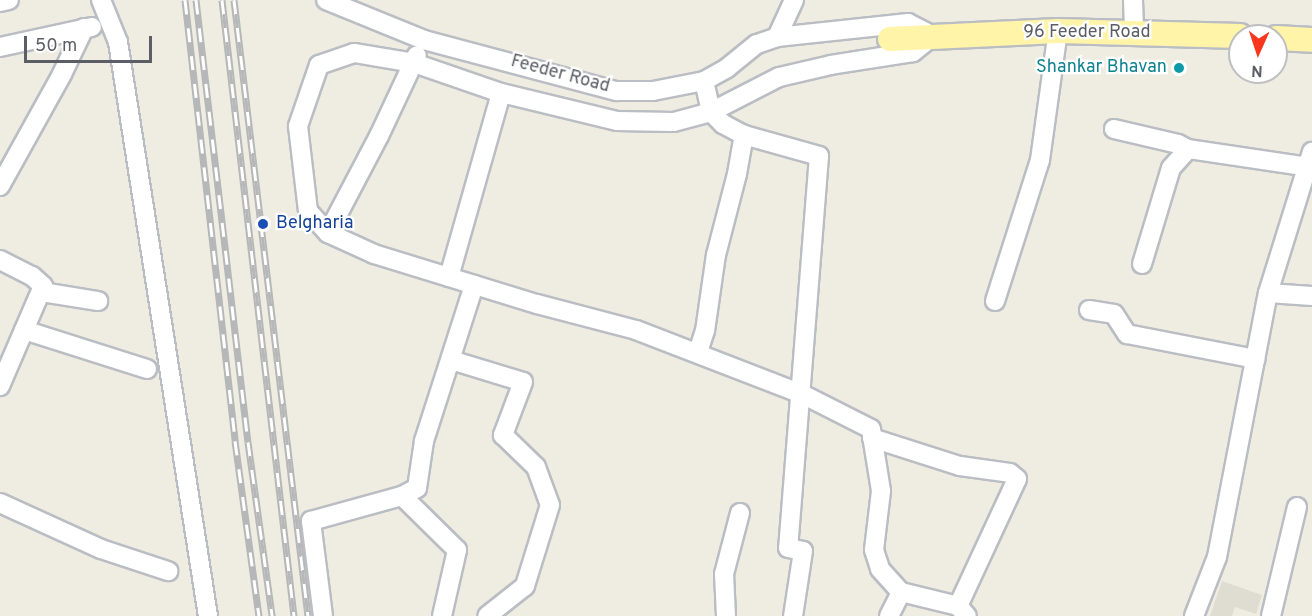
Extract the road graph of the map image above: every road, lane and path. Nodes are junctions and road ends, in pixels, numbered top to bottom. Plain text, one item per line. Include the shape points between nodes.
1 (9, 0) edge
2 (101, 0) edge
3 (326, 0) edge
4 (794, 0) edge
5 (1133, 0) edge
6 (0, 2) edge
7 (111, 24) junction
8 (84, 28) junction
9 (1058, 31) junction
10 (1134, 32) junction
11 (933, 36) junction
12 (1228, 36) edge
13 (777, 37) junction
14 (890, 39) dead end
15 (1288, 39) edge
16 (424, 40) junction
17 (1312, 40) edge
18 (0, 47) edge
19 (414, 63) junction
20 (704, 81) junction
21 (501, 93) junction
22 (711, 112) junction
23 (1114, 129) dead end
24 (744, 135) junction
25 (1188, 149) junction
26 (1310, 160) edge
27 (0, 186) edge
28 (328, 232) junction
29 (0, 260) edge
30 (1142, 264) dead end
31 (449, 277) junction
32 (474, 285) junction
33 (42, 292) junction
34 (1268, 293) junction
35 (1312, 296) edge
36 (995, 301) dead end
37 (98, 302) dead end
38 (1089, 310) dead end
39 (24, 330) junction
40 (698, 352) junction
41 (1256, 359) junction
42 (451, 360) junction
43 (147, 369) dead end
44 (0, 386) edge
45 (802, 394) junction
46 (873, 438) junction
47 (402, 496) junction
48 (0, 502) edge
49 (1297, 507) dead end
50 (740, 513) dead end
51 (168, 571) dead end
52 (901, 592) junction
53 (963, 611) edge
54 (208, 616) edge
55 (324, 616) edge
56 (442, 616) edge
57 (487, 616) edge
58 (726, 616) edge
59 (793, 616) edge
60 (889, 616) edge
61 (1194, 616) edge
62 (1270, 616) edge

1 - 6 street
2 - 7 street
3 - 16 street, Feeder Road
4 - 13 street
5 - 10 street
7 - 8 street
7 - 54 street via 118,42
8 - 18 street
8 - 27 street
9 - 10 main road, 96 Feeder Road
9 - 11 main road, 96 Feeder Road
9 - 36 street via 1040,160
10 - 12 main road, 96 Feeder Road
11 - 13 street, Feeder Road via 908,22
11 - 14 main road, 96 Feeder Road
11 - 22 street via 913,52 831,64 778,77
13 - 20 street, Feeder Road via 757,44
15 - 17 main road
16 - 19 street
16 - 20 street, Feeder Road via 616,91 653,91
19 - 21 street
19 - 28 street
19 - 28 street via 354,53 319,65 298,126 299,153 308,211
20 - 22 street
21 - 22 street via 617,121 673,122
21 - 31 street
22 - 24 street
23 - 25 street
24 - 40 street
24 - 45 street via 819,156
25 - 26 street
25 - 30 street via 1172,168
26 - 34 street
28 - 31 street via 374,254
29 - 33 street via 32,276 43,286
31 - 32 street
32 - 40 street via 636,330
32 - 42 street
33 - 37 street
33 - 39 street
34 - 35 street
34 - 41 street
38 - 41 street via 1114,314 1127,333
39 - 43 street
39 - 44 street
40 - 45 street
41 - 61 street via 1217,557
42 - 47 street via 423,441 417,488
42 - 57 street via 523,382 503,435 536,467 550,505 525,586
45 - 46 street via 871,429
45 - 59 street via 788,548 803,551
46 - 52 street via 881,491 874,550 880,569
46 - 53 street via 960,466 1010,473 1017,479
47 - 55 street via 311,521
47 - 56 street via 457,550
48 - 51 street via 101,549
49 - 62 street
50 - 58 street via 724,574
52 - 53 street
52 - 60 street

